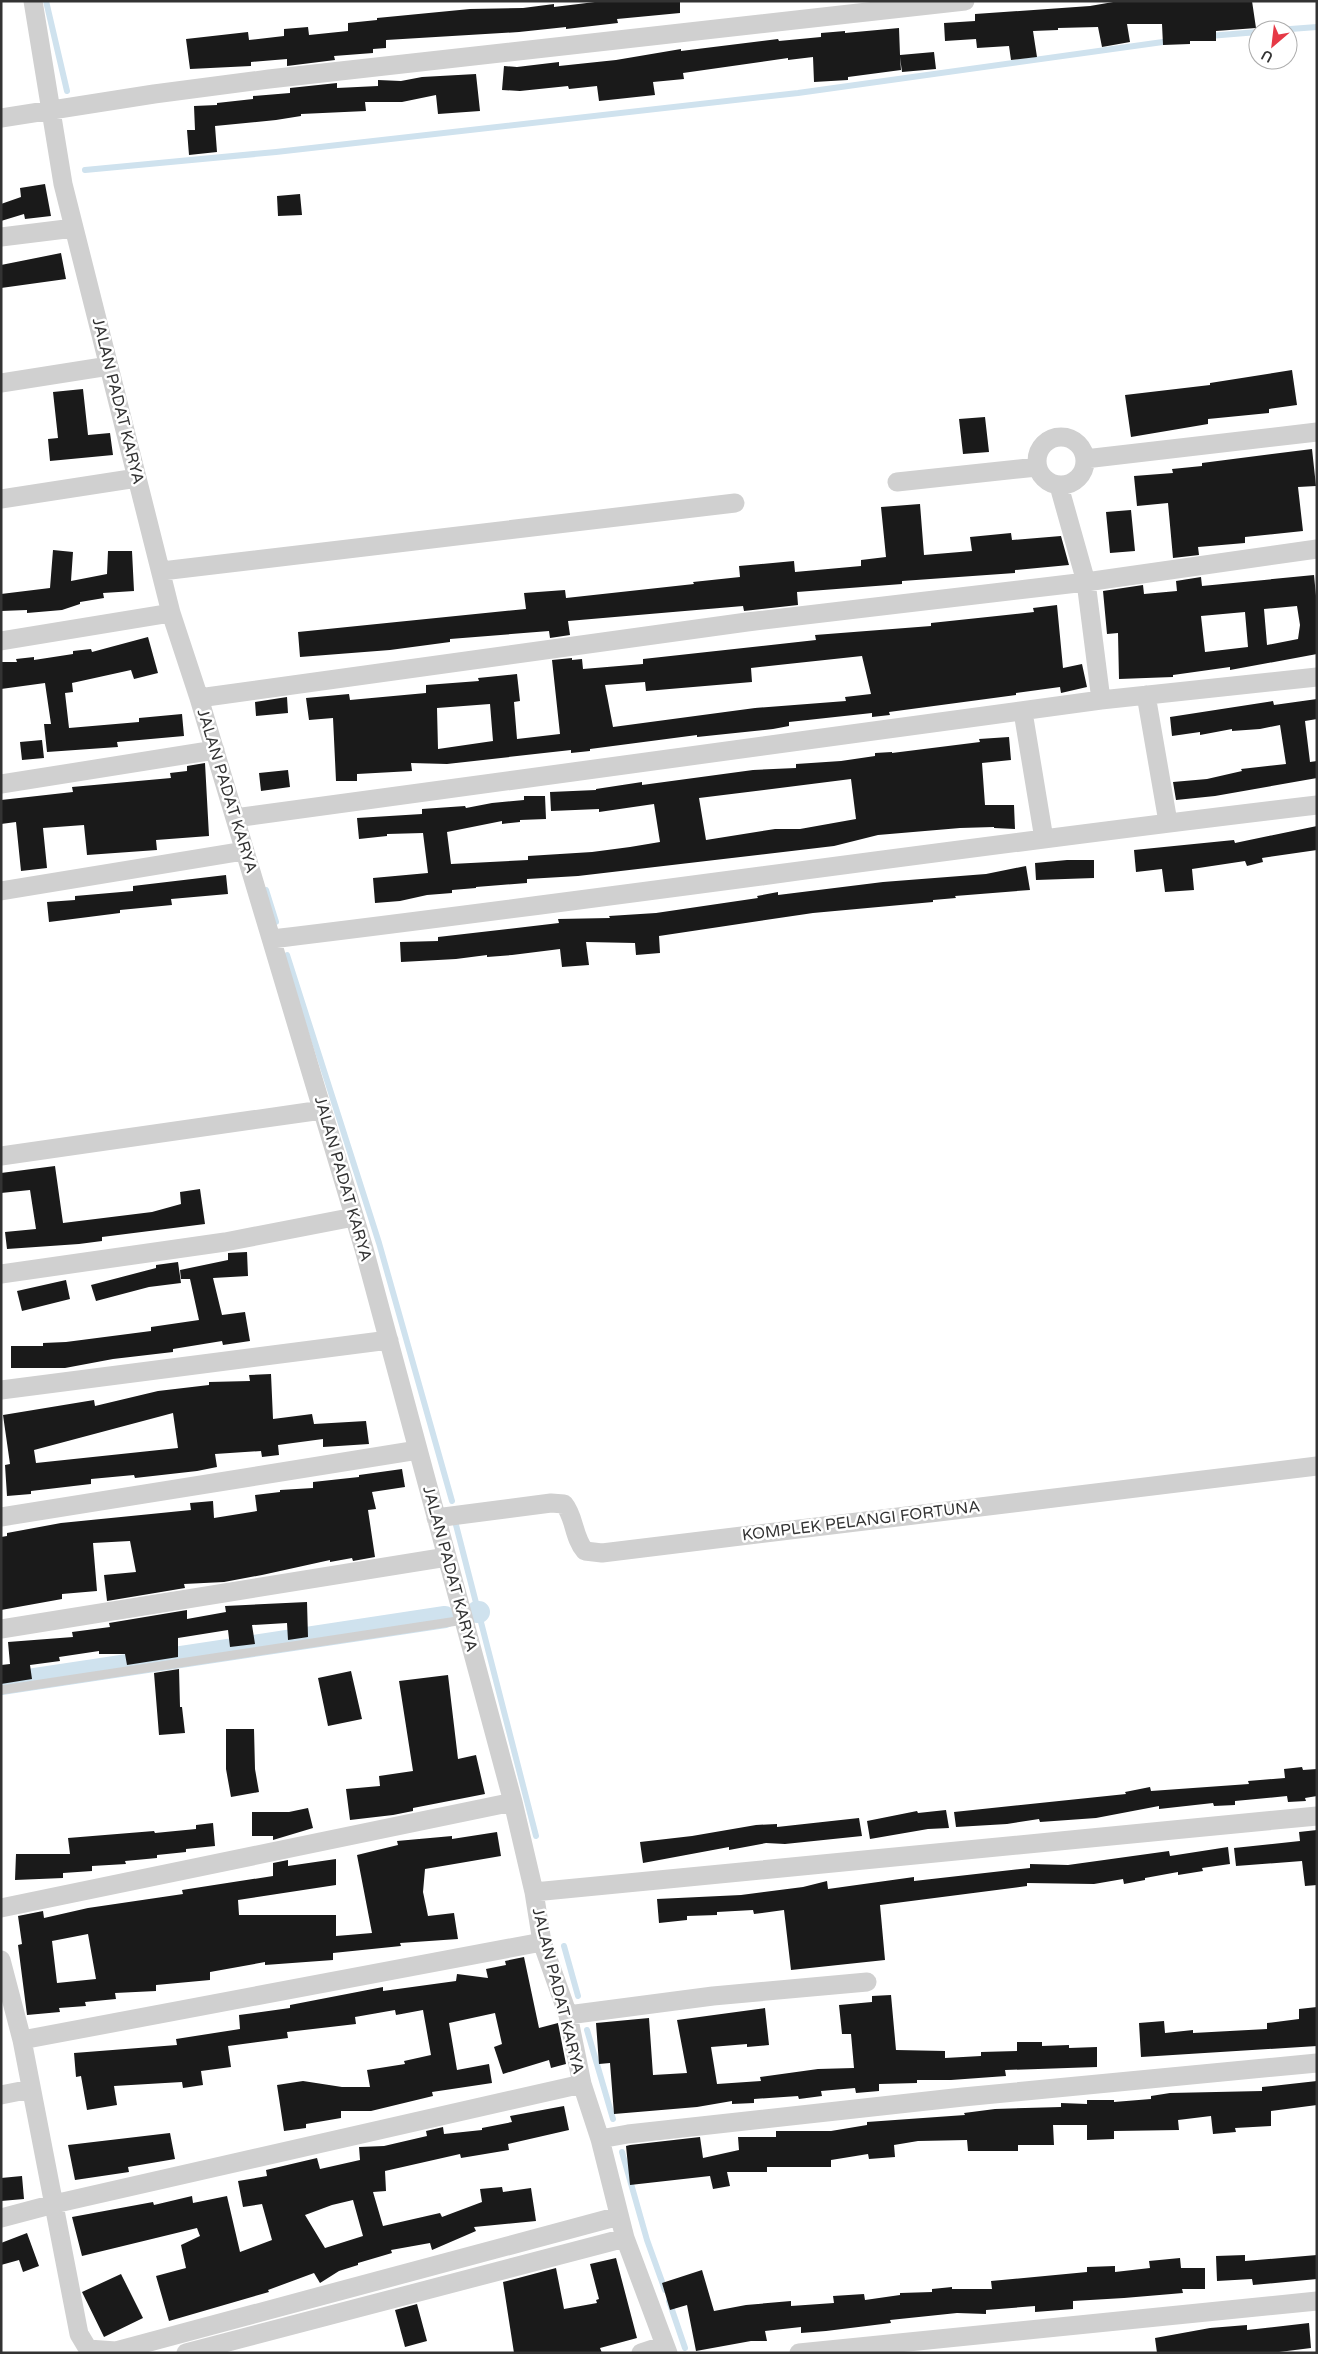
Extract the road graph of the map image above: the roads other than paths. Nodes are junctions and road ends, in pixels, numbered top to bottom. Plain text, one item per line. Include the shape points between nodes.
1 (33, 1) edge
2 (965, 1) edge
3 (923, 4) edge
4 (50, 112) junction
5 (1, 118) edge
6 (74, 228) junction
7 (1, 237) edge
8 (109, 366) junction
9 (1, 383) edge
10 (1317, 432) edge
11 (1085, 460) junction
12 (1037, 467) junction
13 (137, 478) junction
14 (897, 482) dead end
15 (1059, 486) junction
16 (1, 499) edge
17 (736, 503) dead end
18 (1317, 548) edge
19 (162, 572) junction
20 (1086, 582) junction
21 (171, 613) junction
22 (1, 641) edge
23 (1317, 677) edge
24 (1146, 695) junction
25 (200, 698) junction
26 (1101, 700) junction
27 (1023, 712) junction
28 (215, 750) junction
29 (1, 784) edge
30 (1317, 805) edge
31 (235, 818) junction
32 (1168, 822) junction
33 (1044, 839) junction
34 (244, 851) junction
35 (1, 891) edge
36 (272, 939) junction
37 (322, 1110) junction
38 (1, 1156) edge
39 (354, 1216) junction
40 (1, 1274) edge
41 (388, 1340) junction
42 (1, 1390) edge
43 (418, 1450) junction
44 (1317, 1466) edge
45 (1, 1516) edge
46 (436, 1518) junction
47 (446, 1557) junction
48 (464, 1620) junction
49 (1, 1629) edge
50 (1, 1690) edge
51 (513, 1802) junction
52 (1317, 1816) edge
53 (534, 1892) junction
54 (1, 1908) edge
55 (542, 1942) junction
56 (2, 1967) edge
57 (867, 1982) dead end
58 (568, 2015) junction
59 (22, 2040) junction
60 (1317, 2063) edge
61 (582, 2084) junction
62 (32, 2089) junction
63 (1, 2095) edge
64 (600, 2139) junction
65 (54, 2204) junction
66 (619, 2216) junction
67 (1, 2218) edge
68 (624, 2238) junction
69 (1317, 2301) edge
70 (666, 2349) edge
71 (186, 2353) edge
72 (641, 2353) edge
73 (799, 2353) edge

1 - 4 street, JALAN PADAT KARYA
2 - 3 street
3 - 4 street via 269,79
4 - 5 street
4 - 6 street, JALAN PADAT KARYA
6 - 7 street
6 - 8 street, JALAN PADAT KARYA
8 - 9 street
8 - 13 street, JALAN PADAT KARYA
10 - 11 street
11 - 12 street via 1079,445 1057,437 1038,451
11 - 15 street via 1078,478
12 - 14 street
12 - 15 street via 1045,480
13 - 16 street
13 - 19 street, JALAN PADAT KARYA
15 - 20 street
17 - 19 street
18 - 20 street
19 - 21 street, JALAN PADAT KARYA
20 - 25 street via 738,624
20 - 26 street
21 - 22 street
21 - 25 street, JALAN PADAT KARYA
23 - 24 street
24 - 26 street
24 - 32 street
25 - 28 street, JALAN PADAT KARYA
26 - 27 street
27 - 31 street
27 - 33 street
28 - 29 street
28 - 31 street, JALAN PADAT KARYA
30 - 32 street
31 - 34 street, JALAN PADAT KARYA
32 - 33 street
33 - 36 street
34 - 35 street
34 - 36 street, JALAN PADAT KARYA
36 - 37 street, JALAN PADAT KARYA
37 - 38 street
37 - 39 street, JALAN PADAT KARYA
39 - 40 street via 225,1242
39 - 41 street, JALAN PADAT KARYA
41 - 42 street
41 - 43 street, JALAN PADAT KARYA
43 - 45 street
43 - 46 street, JALAN PADAT KARYA
44 - 46 street, KOMPLEK PELANGI FORTUNA via 602,1553 585,1550 577,1542 564,1504
46 - 47 street, JALAN PADAT KARYA
47 - 48 street, JALAN PADAT KARYA
47 - 49 street
48 - 50 lane
48 - 51 street, JALAN PADAT KARYA
51 - 53 street, JALAN PADAT KARYA
51 - 54 street
52 - 53 street
53 - 55 street, JALAN PADAT KARYA
55 - 58 street, JALAN PADAT KARYA
55 - 59 street
56 - 59 street
57 - 58 street via 713,1996
58 - 61 street, JALAN PADAT KARYA
59 - 62 street
60 - 64 street via 953,2098
61 - 64 street, JALAN PADAT KARYA
61 - 65 street
62 - 63 street
62 - 65 street
64 - 66 street, JALAN PADAT KARYA
65 - 66 street via 79,2334 88,2349 102,2351 116,2351
65 - 67 street
66 - 68 street, JALAN PADAT KARYA
68 - 70 street, JALAN PADAT KARYA
68 - 71 street
69 - 73 street
70 - 72 street

